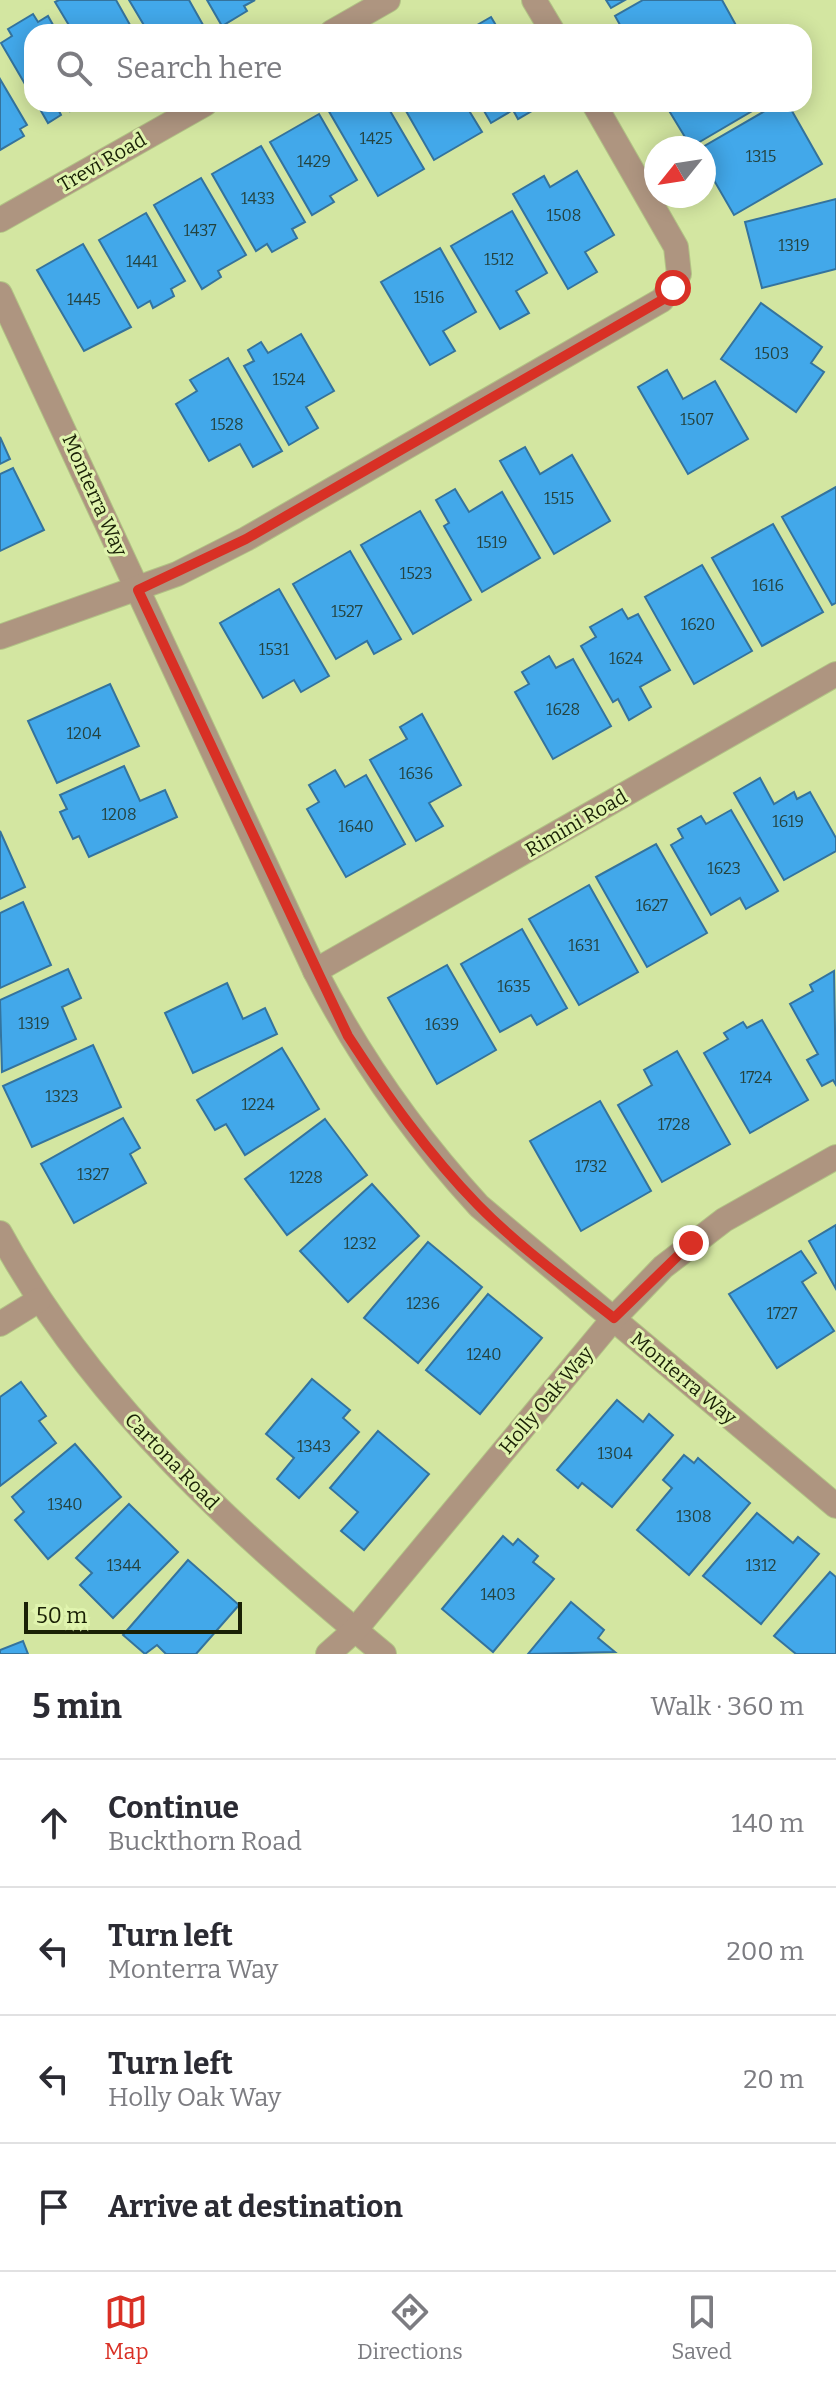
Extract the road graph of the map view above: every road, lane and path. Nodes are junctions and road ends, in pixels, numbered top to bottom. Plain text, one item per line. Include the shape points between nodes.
1 (388, 0) edge
2 (534, 0) edge
3 (346, 24) edge
4 (548, 24) edge
5 (191, 112) edge
6 (599, 112) edge
7 (0, 220) edge
8 (0, 294) edge
9 (138, 590) junction
10 (0, 637) edge
11 (836, 674) edge
12 (315, 971) junction
13 (836, 1157) edge
14 (0, 1233) edge
15 (39, 1300) junction
16 (614, 1318) junction
17 (0, 1324) edge
18 (836, 1506) edge
19 (355, 1630) junction
20 (328, 1654) edge
21 (384, 1654) edge

1 - 3 street
2 - 4 street
5 - 7 street, Trevi Road
6 - 9 street via 676,247 679,274 662,300 246,539
8 - 9 street, Monterra Way
9 - 10 street
9 - 12 street, Monterra Way
11 - 12 street, Rimini Road
12 - 16 street, Monterra Way via 348,1036 431,1153 479,1206
13 - 16 street, Holly Oak Way via 691,1243
14 - 15 street, Cartona Road
15 - 17 street
15 - 19 street, Cartona Road via 79,1359 145,1437
16 - 18 street, Monterra Way
16 - 19 street, Holly Oak Way
19 - 20 street, Holly Oak Way
19 - 21 street, Cartona Road

